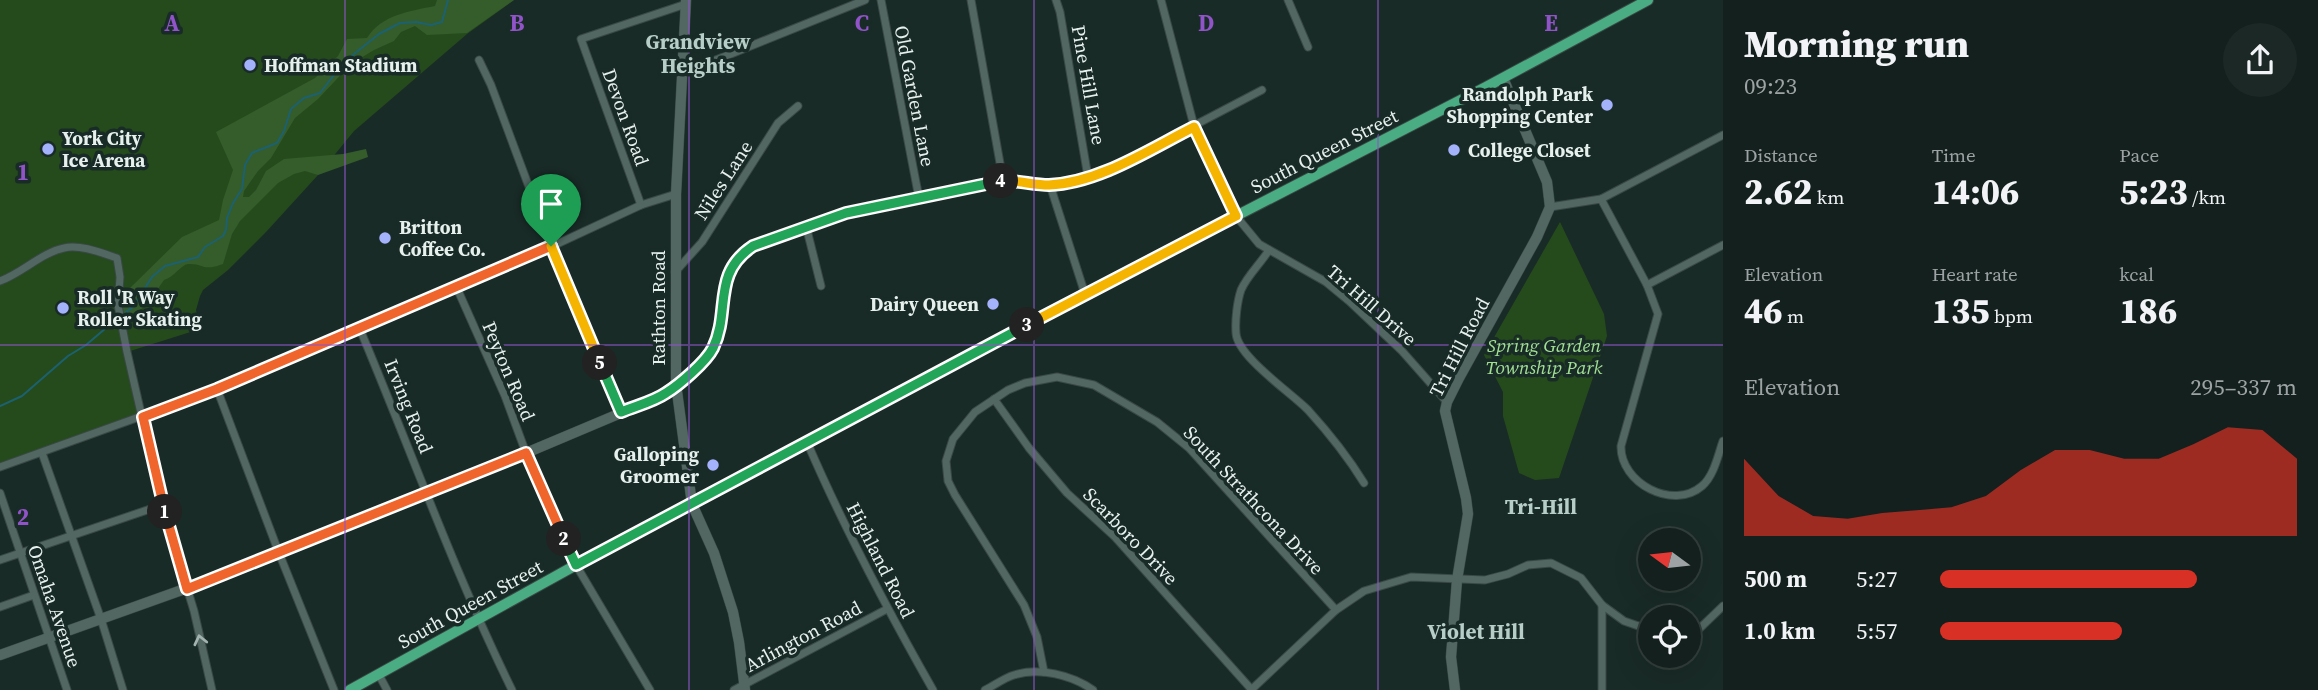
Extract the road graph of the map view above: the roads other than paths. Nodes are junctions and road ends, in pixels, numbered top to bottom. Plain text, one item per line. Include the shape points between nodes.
1 (865, 0) edge
2 (881, 0) edge
3 (971, 0) edge
4 (1056, 0) edge
5 (1161, 0) edge
6 (1288, 0) edge
7 (1648, 0) edge
8 (686, 2) edge
9 (1308, 47) dead end
10 (479, 61) dead end
11 (681, 74) junction
12 (1503, 78) junction
13 (1262, 90) dead end
14 (798, 106) dead end
15 (1194, 127) junction
16 (1723, 135) edge
17 (1088, 177) junction
18 (1003, 180) junction
19 (1050, 185) junction
20 (676, 194) junction
21 (919, 198) junction
22 (1601, 199) junction
23 (640, 205) junction
24 (1550, 207) junction
25 (1236, 216) junction
26 (806, 226) junction
27 (1723, 245) edge
28 (551, 246) junction
29 (1269, 250) junction
30 (675, 272) junction
31 (0, 281) edge
32 (1647, 285) junction
33 (456, 286) junction
34 (821, 286) dead end
35 (1085, 294) junction
36 (359, 327) junction
37 (676, 384) junction
38 (217, 389) junction
39 (994, 399) junction
40 (1447, 402) junction
41 (621, 412) junction
42 (143, 417) junction
43 (1723, 441) edge
44 (807, 442) junction
45 (42, 453) junction
46 (526, 453) junction
47 (0, 467) edge
48 (1364, 483) dead end
49 (426, 492) junction
50 (0, 493) edge
51 (692, 504) junction
52 (162, 505) junction
53 (71, 536) junction
54 (20, 553) junction
55 (279, 553) junction
56 (0, 560) edge
57 (576, 565) junction
58 (1457, 580) junction
59 (187, 589) junction
60 (34, 595) junction
61 (1602, 606) junction
62 (1723, 606) edge
63 (0, 607) edge
64 (887, 609) junction
65 (1336, 610) junction
66 (101, 620) junction
67 (478, 620) junction
68 (1638, 625) edge
69 (1701, 627) edge
70 (49, 638) junction
71 (0, 655) edge
72 (1044, 672) junction
73 (379, 675) junction
74 (745, 687) edge
75 (67, 690) edge
76 (124, 690) edge
77 (212, 690) edge
78 (334, 690) edge
79 (351, 690) edge
80 (387, 690) edge
81 (512, 690) edge
82 (650, 690) edge
83 (734, 690) edge
84 (933, 690) edge
85 (985, 690) edge
86 (1093, 690) edge
87 (1252, 690) edge
88 (1455, 690) edge
89 (1602, 690) edge

1 - 11 street
2 - 21 street, Old Garden Lane
3 - 18 street
4 - 17 street, Pine Hill Lane
5 - 15 street, Tri Hill Drive
6 - 9 street
7 - 12 main road, South Queen Street
8 - 11 street, Rathton Road
8 - 23 street, Devon Road via 581,39
10 - 28 street
11 - 20 street, Rathton Road
12 - 24 street via 1547,182
12 - 25 main road, South Queen Street
13 - 15 street
14 - 30 street, Niles Lane via 778,122 702,242
15 - 17 street
15 - 25 street, Tri Hill Drive
16 - 22 street
17 - 19 street
18 - 19 street
18 - 21 street
19 - 35 street
20 - 23 street
20 - 30 street, Rathton Road
21 - 26 street
22 - 24 street
22 - 32 street
23 - 28 street
24 - 40 street, Tri Hill Road
25 - 29 street, Tri Hill Drive
25 - 35 main road, South Queen Street
26 - 34 street
26 - 37 street via 741,254 724,285 713,347 701,365
27 - 32 street
28 - 33 street
28 - 41 street
29 - 40 street, Tri Hill Drive via 1326,282 1349,301
29 - 48 street via 1242,290 1236,335 1240,347 1308,411
30 - 37 street, Rathton Road
31 - 42 street via 67,247 117,258 118,305
32 - 43 street via 1657,324 1621,456 1649,491 1691,493 1711,474
33 - 36 street
33 - 46 street, Peyton Road
35 - 44 main road, South Queen Street
36 - 38 street
36 - 49 street, Irving Road
37 - 41 street via 666,394
37 - 51 street, Rathton Road
38 - 42 street
38 - 55 street
39 - 65 street, South Strathcona Drive via 1025,383 1057,377 1094,385 1157,422 1189,448
39 - 72 street via 975,412 953,439 946,461 948,481 1024,605
39 - 87 street, Scarboro Drive via 1067,493 1115,537
40 - 58 street, Tri Hill Road via 1446,420 1468,514
41 - 46 street
42 - 45 street
42 - 52 street
44 - 51 main road, South Queen Street
44 - 64 street, Highland Road
45 - 47 street
45 - 53 street
46 - 49 street
46 - 57 street, Peyton Road
49 - 55 street
49 - 67 street, Irving Road
50 - 54 street, Omaha Avenue
51 - 57 main road, South Queen Street
51 - 74 street, Rathton Road via 724,582
52 - 53 street
52 - 59 street
53 - 54 street
53 - 66 street
54 - 56 street
54 - 60 street, Omaha Avenue
55 - 59 street
55 - 78 street
57 - 67 main road, South Queen Street
57 - 82 street, Peyton Road
58 - 61 street via 1485,580 1528,565 1550,563 1581,578
58 - 65 street via 1412,577 1390,582 1364,591
58 - 88 street, Tri Hill Road via 1451,657
59 - 66 street
77 -> 59 street
60 - 63 street
60 - 70 street, Omaha Avenue
61 - 68 street
61 - 89 street
62 - 69 street
64 - 74 street, Arlington Road
64 - 84 street, Highland Road
65 - 87 street
66 - 70 street
66 - 76 street
67 - 73 main road, South Queen Street
67 - 81 street, Irving Road
70 - 71 street
70 - 75 street, Omaha Avenue
72 - 85 street via 1013,675
72 - 86 street via 1068,677
73 - 79 main road, South Queen Street
73 - 80 street
74 - 83 street, Arlington Road

